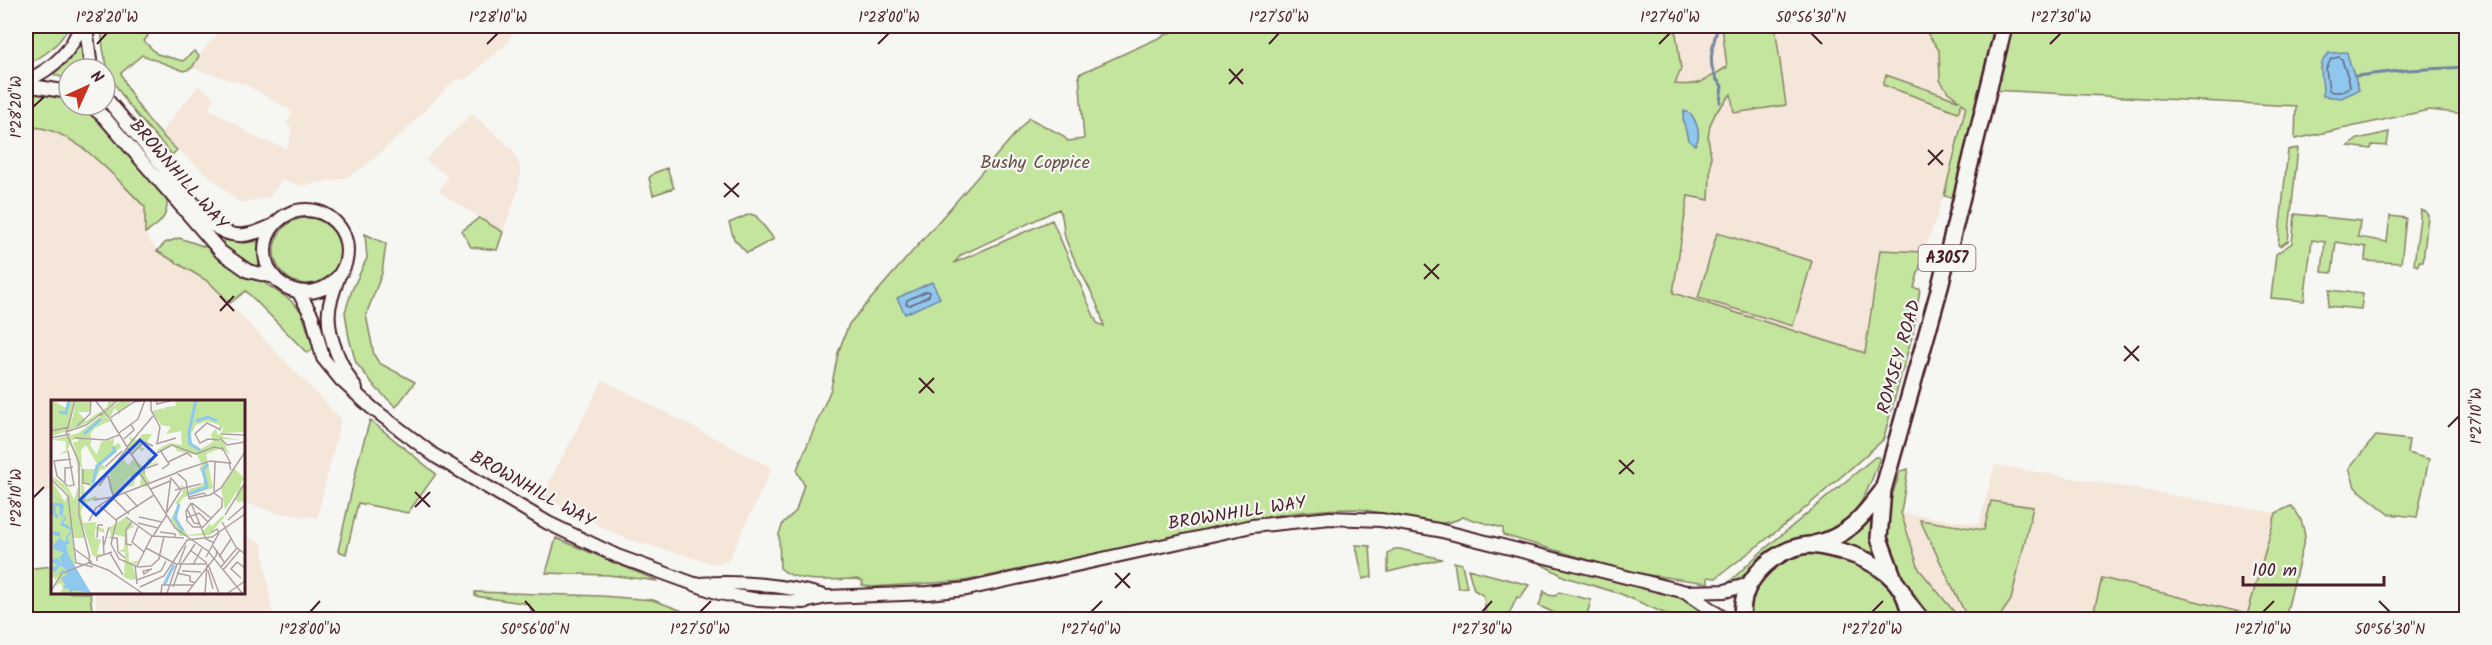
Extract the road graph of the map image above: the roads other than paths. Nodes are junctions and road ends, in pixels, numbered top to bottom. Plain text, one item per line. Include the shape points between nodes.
1 (80, 26) edge
2 (86, 26) edge
3 (2004, 26) edge
4 (90, 57) edge
5 (26, 83) edge
6 (57, 89) edge
7 (117, 111) edge
8 (103, 117) edge
9 (274, 225) junction
10 (274, 277) junction
11 (338, 277) junction
12 (298, 291) junction
13 (365, 401) junction
14 (1883, 490) junction
15 (1811, 545) junction
16 (1894, 579) junction
17 (1750, 584) junction
18 (1686, 592) junction
19 (1906, 598) junction
20 (1726, 620) edge
21 (1743, 620) edge
22 (1910, 620) edge
23 (1924, 620) edge

1 - 5 street via 60,59
2 - 4 street
3 - 14 main road, ROMSEY ROAD / A3057 via 1938,294
5 - 6 street
7 - 9 street, BROWNHILL WAY via 221,231 233,236 250,235
8 - 10 street, BROWNHILL WAY via 221,252 248,271
9 - 10 street via 265,245 265,257
9 - 11 street via 298,210 314,210 332,218 347,244 344,267
10 - 12 street
11 - 12 street via 316,291
11 - 13 street, BROWNHILL WAY via 329,310 331,329 339,359
12 - 13 street, BROWNHILL WAY via 312,316 323,358
13 - 18 street, BROWNHILL WAY via 435,456 548,524 617,556 698,584 758,586 827,597 967,589 1252,526 1330,518 1381,520 1438,530
14 - 15 main road, ROMSEY ROAD / A3057 via 1852,527 1826,542
14 - 16 main road, ROMSEY ROAD / A3057 via 1879,538
15 - 16 main road via 1868,560
15 - 17 main road, ROMSEY ROAD via 1787,550 1771,560
16 - 19 main road
17 - 18 street, BROWNHILL WAY via 1725,591
17 - 21 main road
18 - 20 street, BROWNHILL WAY
19 - 22 main road
19 - 23 street

